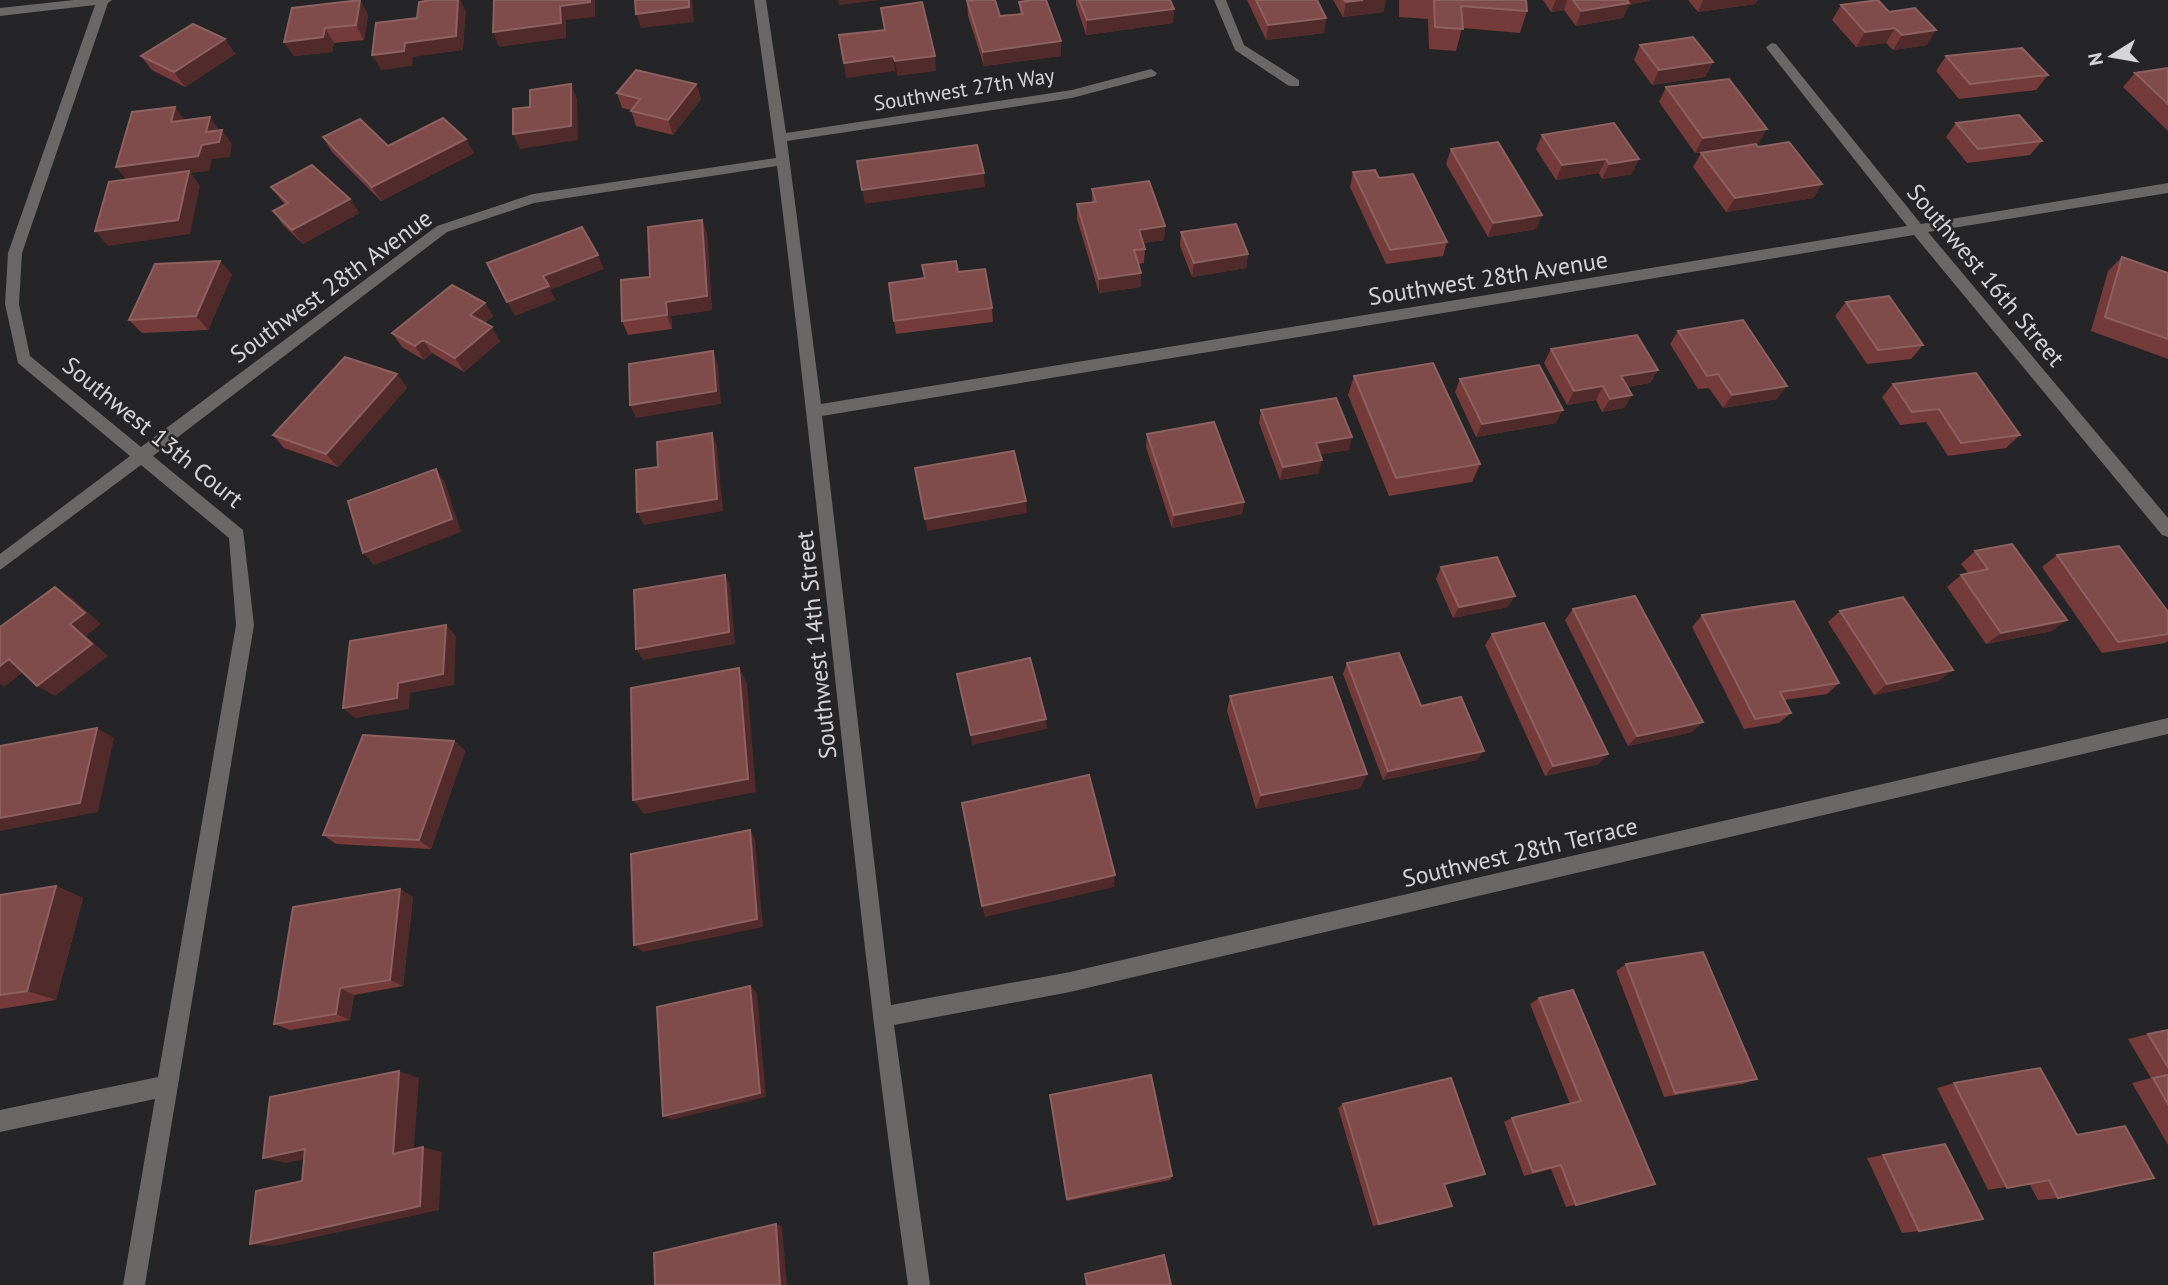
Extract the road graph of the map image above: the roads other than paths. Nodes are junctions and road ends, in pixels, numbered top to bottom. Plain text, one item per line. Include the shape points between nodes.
1 (105, 0) edge
2 (760, 0) edge
3 (1220, 0) edge
4 (0, 12) edge
5 (1772, 47) dead end
6 (1151, 74) dead end
7 (1294, 83) dead end
8 (780, 138) junction
9 (783, 161) junction
10 (2168, 188) edge
11 (1919, 231) junction
12 (815, 411) junction
13 (140, 456) junction
14 (2168, 530) edge
15 (0, 563) edge
16 (2168, 726) edge
17 (882, 1017) junction
18 (168, 1086) junction
19 (0, 1121) edge
20 (134, 1285) edge
21 (919, 1285) edge

1 - 4 street
1 - 13 street, Southwest 13th Court via 15,253 12,304 23,359
2 - 8 street, Southwest 14th Street
3 - 7 street via 1239,47
5 - 11 street, Southwest 16th Street
6 - 8 street, Southwest 27th Way via 1072,94
8 - 9 street, Southwest 14th Street
9 - 12 street, Southwest 14th Street
9 - 13 street, Southwest 28th Avenue via 533,199 442,229
10 - 11 street, Southwest 28th Avenue
11 - 12 street, Southwest 28th Avenue
11 - 14 street, Southwest 16th Street
12 - 17 street, Southwest 14th Street
13 - 15 street, Southwest 28th Avenue
13 - 18 street, Southwest 13th Court via 237,535 245,625
16 - 17 street, Southwest 28th Terrace via 1070,982
17 - 21 street, Southwest 14th Street
18 - 19 street
18 - 20 street, Southwest 13th Court

